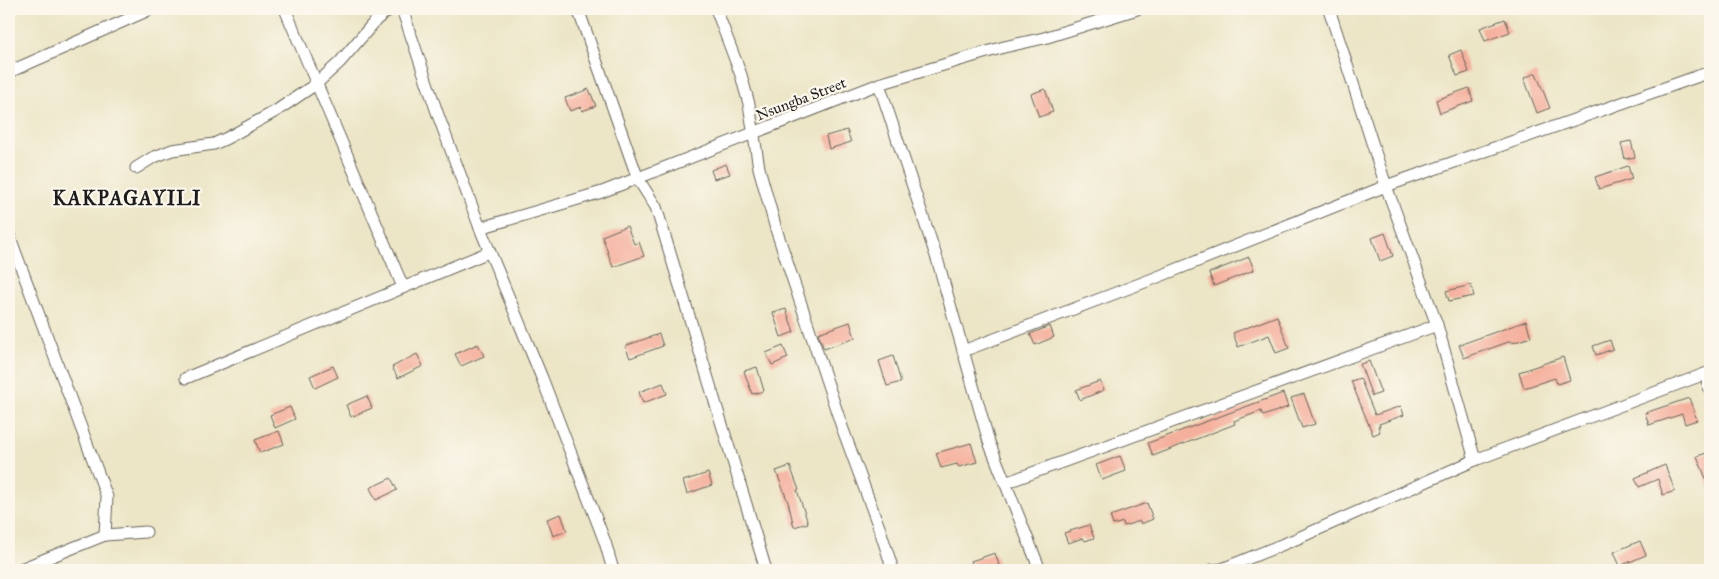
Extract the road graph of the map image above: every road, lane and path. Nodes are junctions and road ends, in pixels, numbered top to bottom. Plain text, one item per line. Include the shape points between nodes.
1 (150, 9) edge
2 (285, 9) edge
3 (390, 9) edge
4 (402, 9) edge
5 (578, 9) edge
6 (716, 9) edge
7 (1137, 9) edge
8 (1329, 9) edge
9 (9, 72) edge
10 (1710, 72) edge
11 (316, 84) junction
12 (879, 84) junction
13 (753, 134) junction
14 (136, 168) dead end
15 (638, 179) junction
16 (1386, 186) junction
17 (480, 228) junction
18 (9, 236) edge
19 (489, 252) junction
20 (403, 287) junction
21 (1437, 325) junction
22 (963, 351) junction
23 (1708, 373) edge
24 (186, 378) dead end
25 (1710, 390) edge
26 (1476, 460) junction
27 (1005, 483) junction
28 (146, 532) dead end
29 (105, 535) junction
30 (611, 569) edge
31 (18, 570) edge
32 (766, 570) edge
33 (893, 570) edge
34 (1040, 570) edge
35 (1212, 570) edge

1 - 9 street
2 - 11 street
3 - 11 street via 376,19 340,62
4 - 17 street
5 - 15 street
6 - 13 street via 741,75
7 - 12 street, Nsungba Street
8 - 16 street
10 - 16 street
11 - 14 street via 227,138 214,144 172,150
11 - 20 street
12 - 13 street, Nsungba Street
12 - 22 street via 938,262
13 - 15 street, Nsungba Street
13 - 33 street via 776,229
15 - 17 street, Nsungba Street
15 - 32 street via 656,207
16 - 21 street
16 - 22 street
17 - 19 street
18 - 29 street via 107,497
19 - 20 street
19 - 30 street via 542,378 605,542
20 - 24 street
21 - 26 street
21 - 27 street
22 - 27 street via 989,442
23 - 25 street
23 - 26 street
26 - 35 street via 1296,539 1222,569
27 - 34 street
28 - 29 street
29 - 31 street

